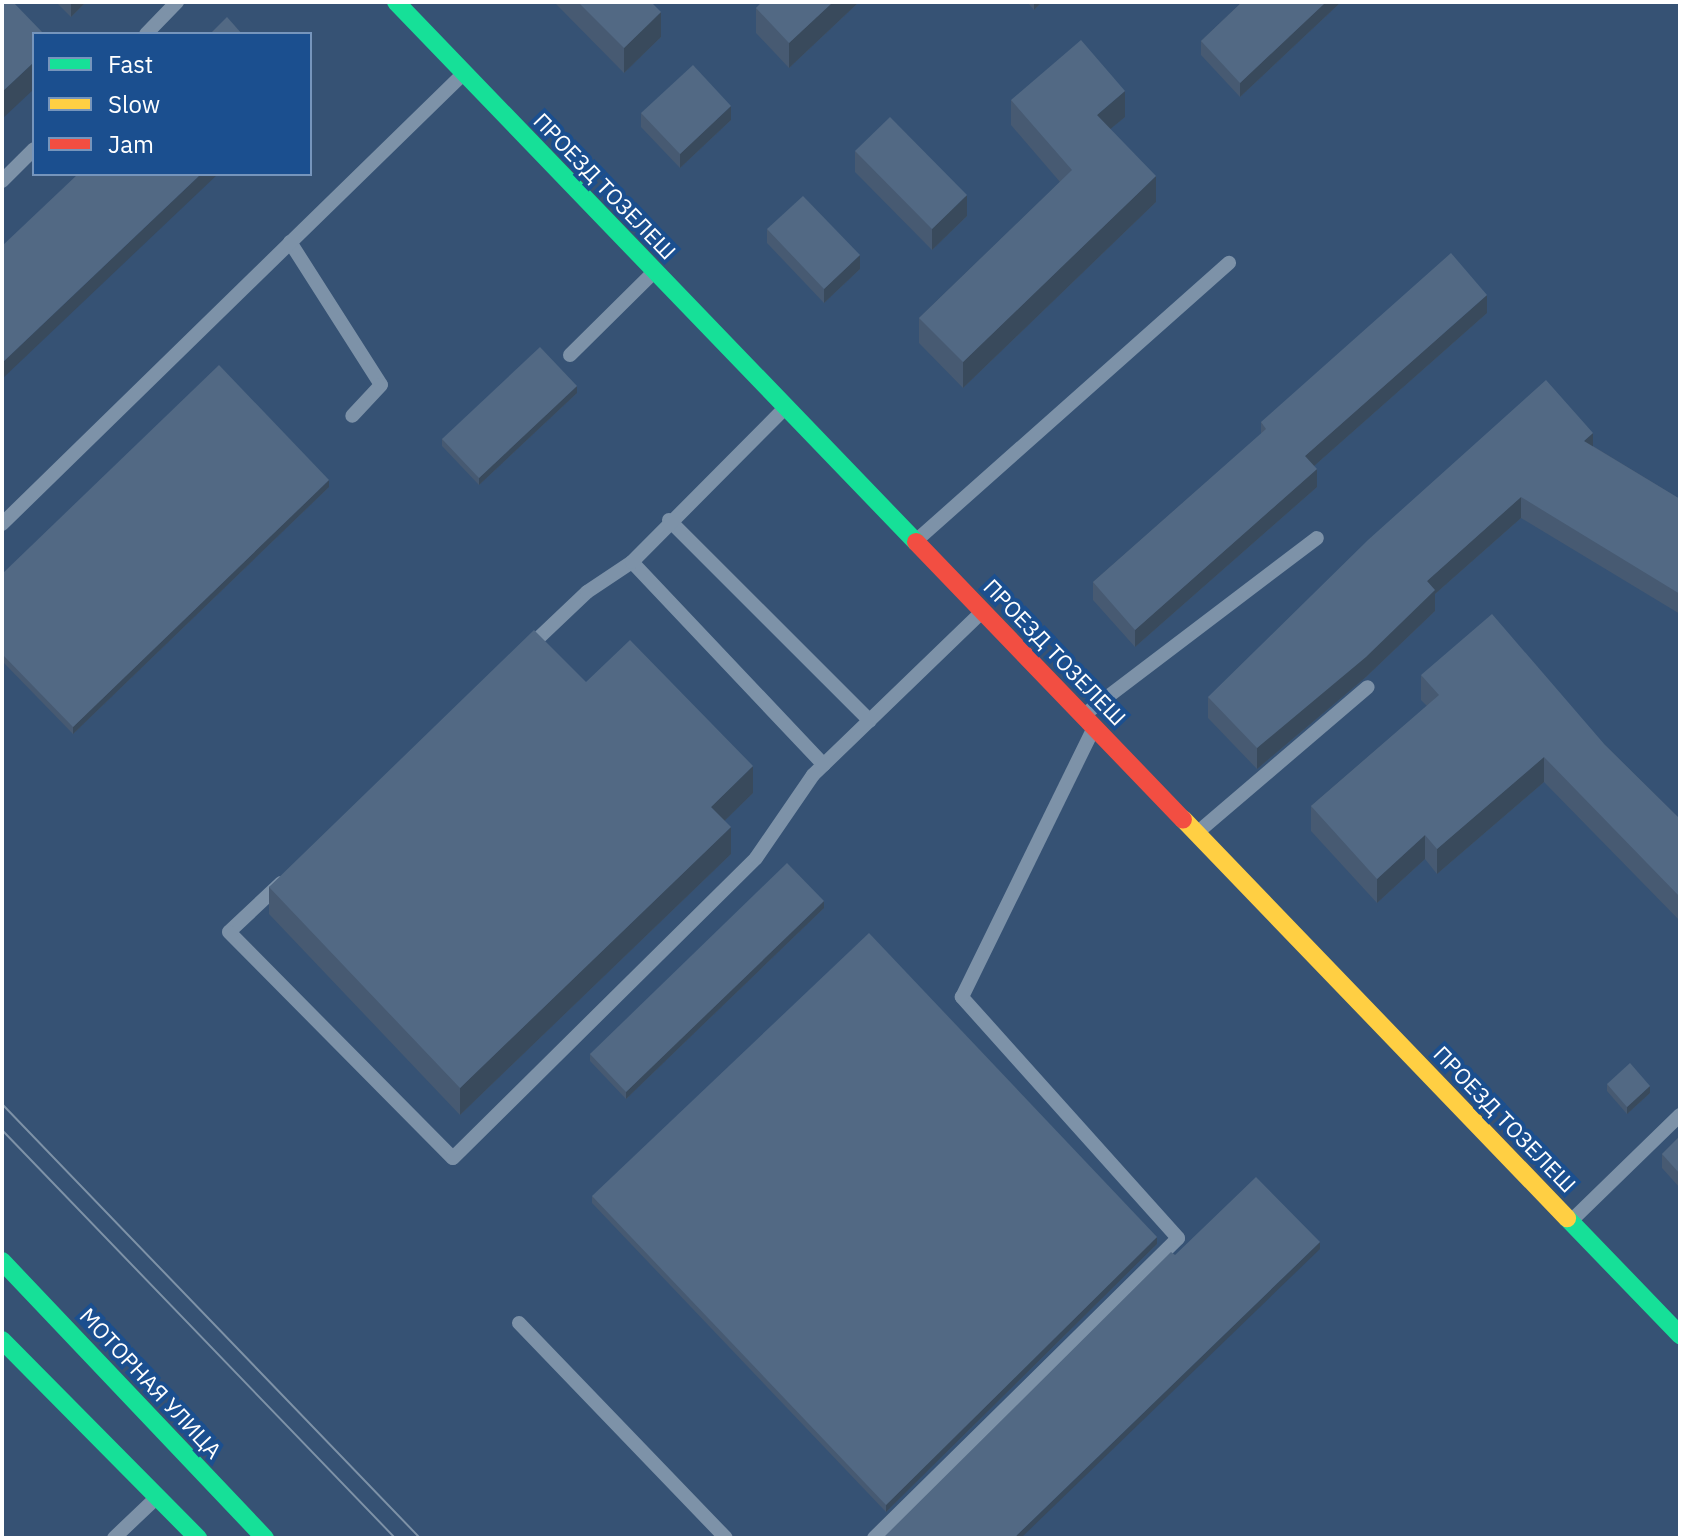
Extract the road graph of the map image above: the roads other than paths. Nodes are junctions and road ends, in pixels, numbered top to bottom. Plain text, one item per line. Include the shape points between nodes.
1 (177, 2) edge
2 (396, 2) edge
3 (148, 32) edge
4 (463, 73) junction
5 (32, 151) edge
6 (2, 181) edge
7 (290, 242) junction
8 (1229, 263) dead end
9 (654, 272) junction
10 (570, 355) dead end
11 (786, 408) junction
12 (352, 416) dead end
13 (669, 520) junction
14 (2, 524) edge
15 (1317, 538) dead end
16 (915, 542) junction
17 (632, 562) junction
18 (983, 612) junction
19 (517, 658) edge
20 (1368, 687) dead end
21 (870, 721) junction
22 (1088, 721) junction
23 (824, 765) junction
24 (1196, 833) junction
25 (298, 866) edge
26 (1680, 1115) edge
27 (1571, 1222) junction
28 (2, 1261) edge
29 (19, 1313) edge
30 (519, 1323) dead end
31 (1680, 1335) edge
32 (2, 1340) edge
33 (158, 1496) junction
34 (114, 1538) edge
35 (198, 1538) edge
36 (265, 1538) edge
37 (726, 1538) edge
38 (874, 1538) edge

1 - 3 lane
2 - 4 street, ПРОЕЗД ТОЗЕЛЕШ
4 - 7 lane
4 - 9 street, ПРОЕЗД ТОЗЕЛЕШ
5 - 6 lane
7 - 12 lane via 381,385
7 - 14 lane
8 - 16 lane
9 - 10 lane
9 - 11 street, ПРОЕЗД ТОЗЕЛЕШ
11 - 13 lane
11 - 16 street, ПРОЕЗД ТОЗЕЛЕШ
13 - 17 lane
13 - 21 lane
15 - 22 lane
16 - 18 street, ПРОЕЗД ТОЗЕЛЕШ
17 - 19 lane via 587,592
17 - 23 lane
18 - 21 lane
18 - 22 street, ПРОЕЗД ТОЗЕЛЕШ
20 - 24 lane
21 - 23 lane
22 - 24 street, ПРОЕЗД ТОЗЕЛЕШ
22 - 38 lane via 962,997 1178,1238
23 - 25 lane via 756,858 453,1158 229,932
24 - 27 street, ПРОЕЗД ТОЗЕЛЕШ
26 - 27 lane
27 - 31 street, ПРОЕЗД ТОЗЕЛЕШ
28 - 29 street, МОТОРНАЯ УЛИЦА
29 - 36 street, МОТОРНАЯ УЛИЦА
30 - 37 lane
32 - 33 street
33 - 34 lane
33 - 35 street

